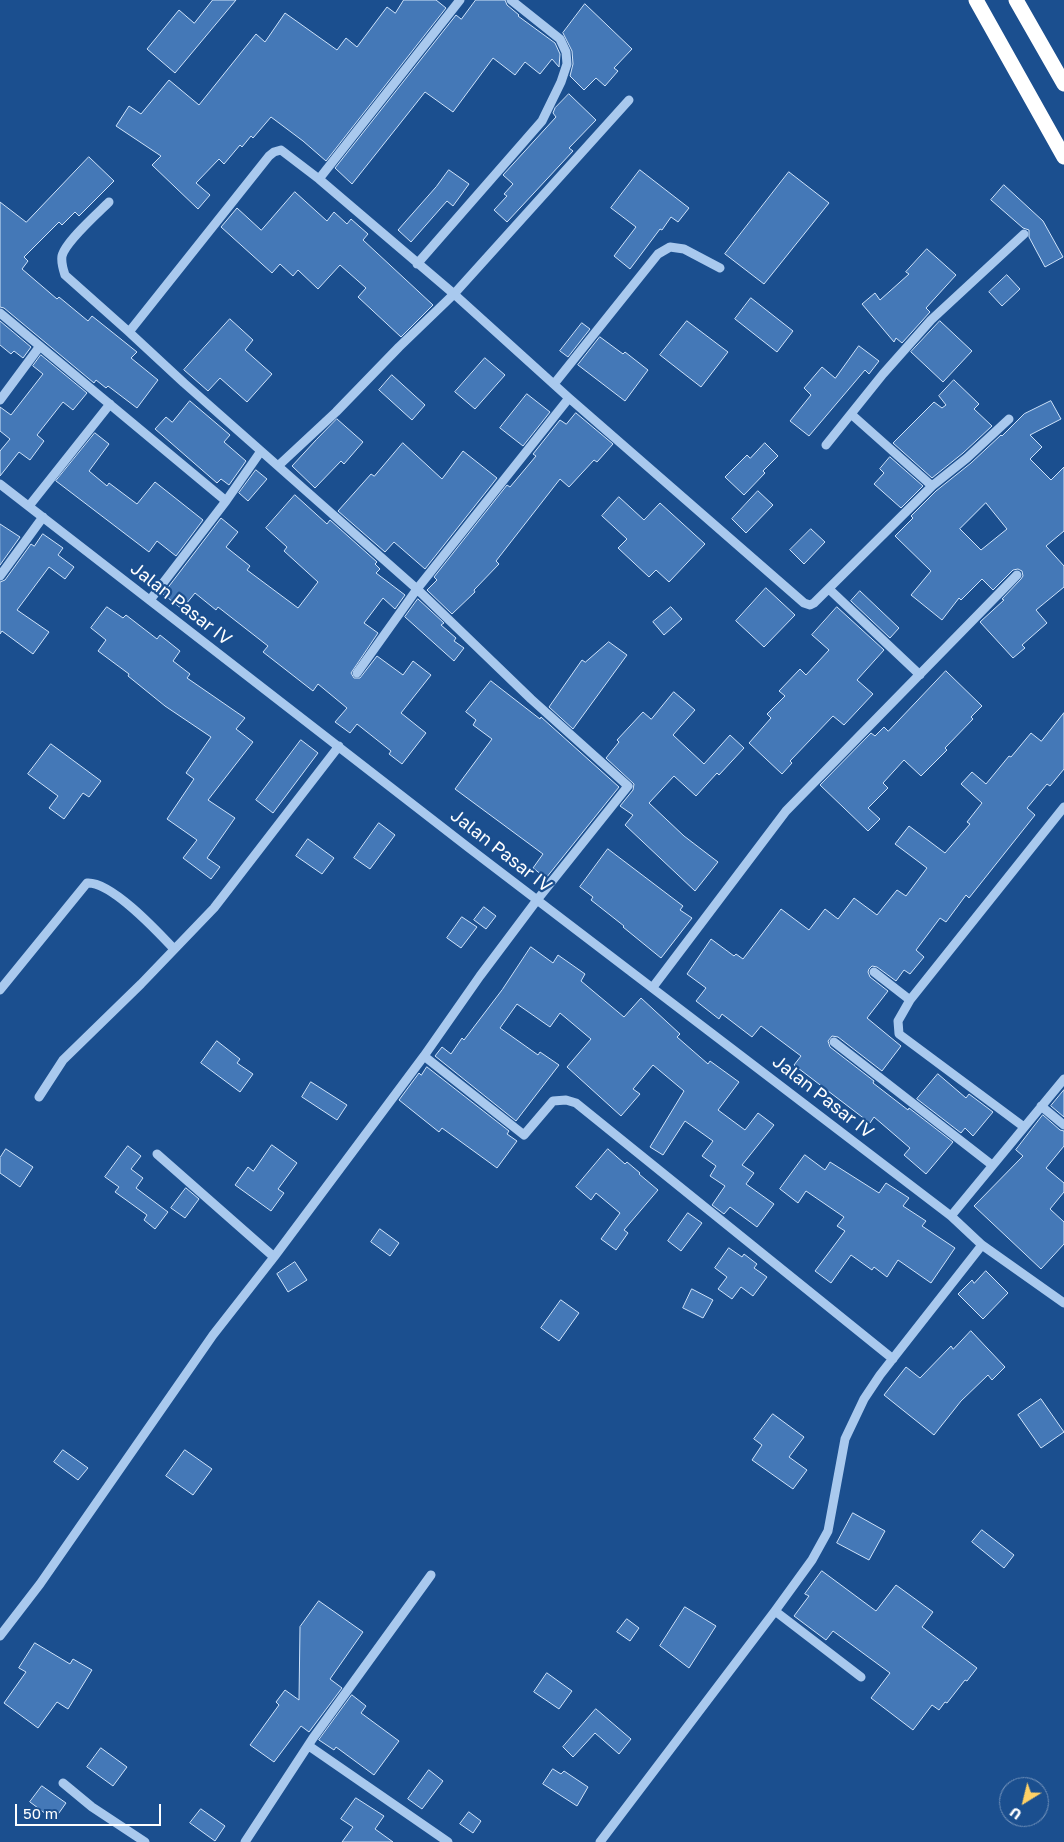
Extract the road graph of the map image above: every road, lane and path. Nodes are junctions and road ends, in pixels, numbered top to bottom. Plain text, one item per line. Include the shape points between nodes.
1 (460, 0) edge
2 (511, 0) edge
3 (976, 0) edge
4 (1016, 0) edge
5 (1064, 84) edge
6 (629, 100) dead end
7 (1064, 158) edge
8 (319, 179) junction
9 (109, 202) dead end
10 (1024, 234) dead end
11 (417, 264) junction
12 (720, 268) dead end
13 (454, 294) junction
14 (0, 313) edge
15 (129, 332) junction
16 (40, 346) junction
17 (554, 384) junction
18 (569, 398) junction
19 (0, 400) edge
20 (110, 404) junction
21 (850, 414) junction
22 (1009, 420) dead end
23 (826, 445) dead end
24 (261, 451) junction
25 (278, 466) junction
26 (0, 484) edge
27 (932, 486) junction
28 (226, 501) junction
29 (29, 506) junction
30 (43, 518) junction
31 (1016, 575) dead end
32 (0, 576) edge
33 (417, 589) junction
34 (829, 589) junction
35 (150, 600) junction
36 (357, 673) dead end
37 (920, 675) junction
38 (339, 746) junction
39 (1064, 806) edge
40 (537, 900) junction
41 (174, 949) junction
42 (874, 972) dead end
43 (653, 987) junction
44 (0, 990) edge
45 (910, 1000) junction
46 (834, 1042) dead end
47 (424, 1056) junction
48 (1064, 1079) edge
49 (39, 1097) dead end
50 (1041, 1106) junction
51 (1064, 1125) edge
52 (1024, 1127) junction
53 (156, 1154) dead end
54 (992, 1165) junction
55 (951, 1216) junction
56 (982, 1244) junction
57 (274, 1257) junction
58 (1064, 1303) edge
59 (893, 1359) junction
60 (431, 1575) dead end
61 (775, 1611) junction
62 (0, 1636) edge
63 (861, 1677) dead end
64 (308, 1746) junction
65 (63, 1783) dead end
66 (603, 1841) edge
67 (145, 1842) edge
68 (245, 1842) edge
69 (448, 1842) edge

1 - 8 street
2 - 11 street via 560,39 567,64 562,82 542,121
3 - 7 highway
4 - 5 highway
6 - 13 street
8 - 11 street
8 - 15 street via 287,153 281,150 274,152
9 - 15 street via 68,245 62,255 62,265 65,275
10 - 21 street via 931,320
11 - 13 street
12 - 17 street via 684,249 670,248 658,254
13 - 17 street
13 - 25 street
14 - 16 street
15 - 24 street
16 - 19 street
16 - 20 street
17 - 18 street
18 - 33 street
18 - 34 street via 804,603 810,605
20 - 28 street
20 - 29 street
21 - 23 street
21 - 27 street
22 - 27 street
24 - 25 street
24 - 28 street
25 - 33 street
26 - 29 street, Jalan Pasar IV
27 - 34 street
28 - 35 street
29 - 30 street, Jalan Pasar IV
30 - 32 street
30 - 35 street, Jalan Pasar IV
31 - 37 street
33 - 36 street
33 - 40 street via 531,699 628,786
34 - 37 street
35 - 38 street, Jalan Pasar IV
37 - 43 street via 786,811
38 - 40 street, Jalan Pasar IV
38 - 41 street via 214,908
39 - 45 street
40 - 43 street, Jalan Pasar IV
40 - 47 street
41 - 44 street via 120,899 102,886 87,884
41 - 49 street via 63,1060
42 - 45 street
43 - 55 street, Jalan Pasar IV
45 - 52 street via 898,1021 899,1034
46 - 54 street
47 - 57 street
47 - 59 street via 524,1135 553,1102 566,1100 576,1103
48 - 50 street
50 - 51 street
50 - 52 street
52 - 54 street
53 - 57 street
54 - 55 street
55 - 56 street, Jalan Pasar IV
56 - 58 street, Jalan Pasar IV
56 - 59 street
57 - 62 street via 213,1335 40,1584
59 - 61 street via 864,1399 845,1439 828,1531 812,1560
60 - 64 street
61 - 63 street
61 - 66 street
64 - 68 street
64 - 69 street
65 - 67 street via 97,1811

